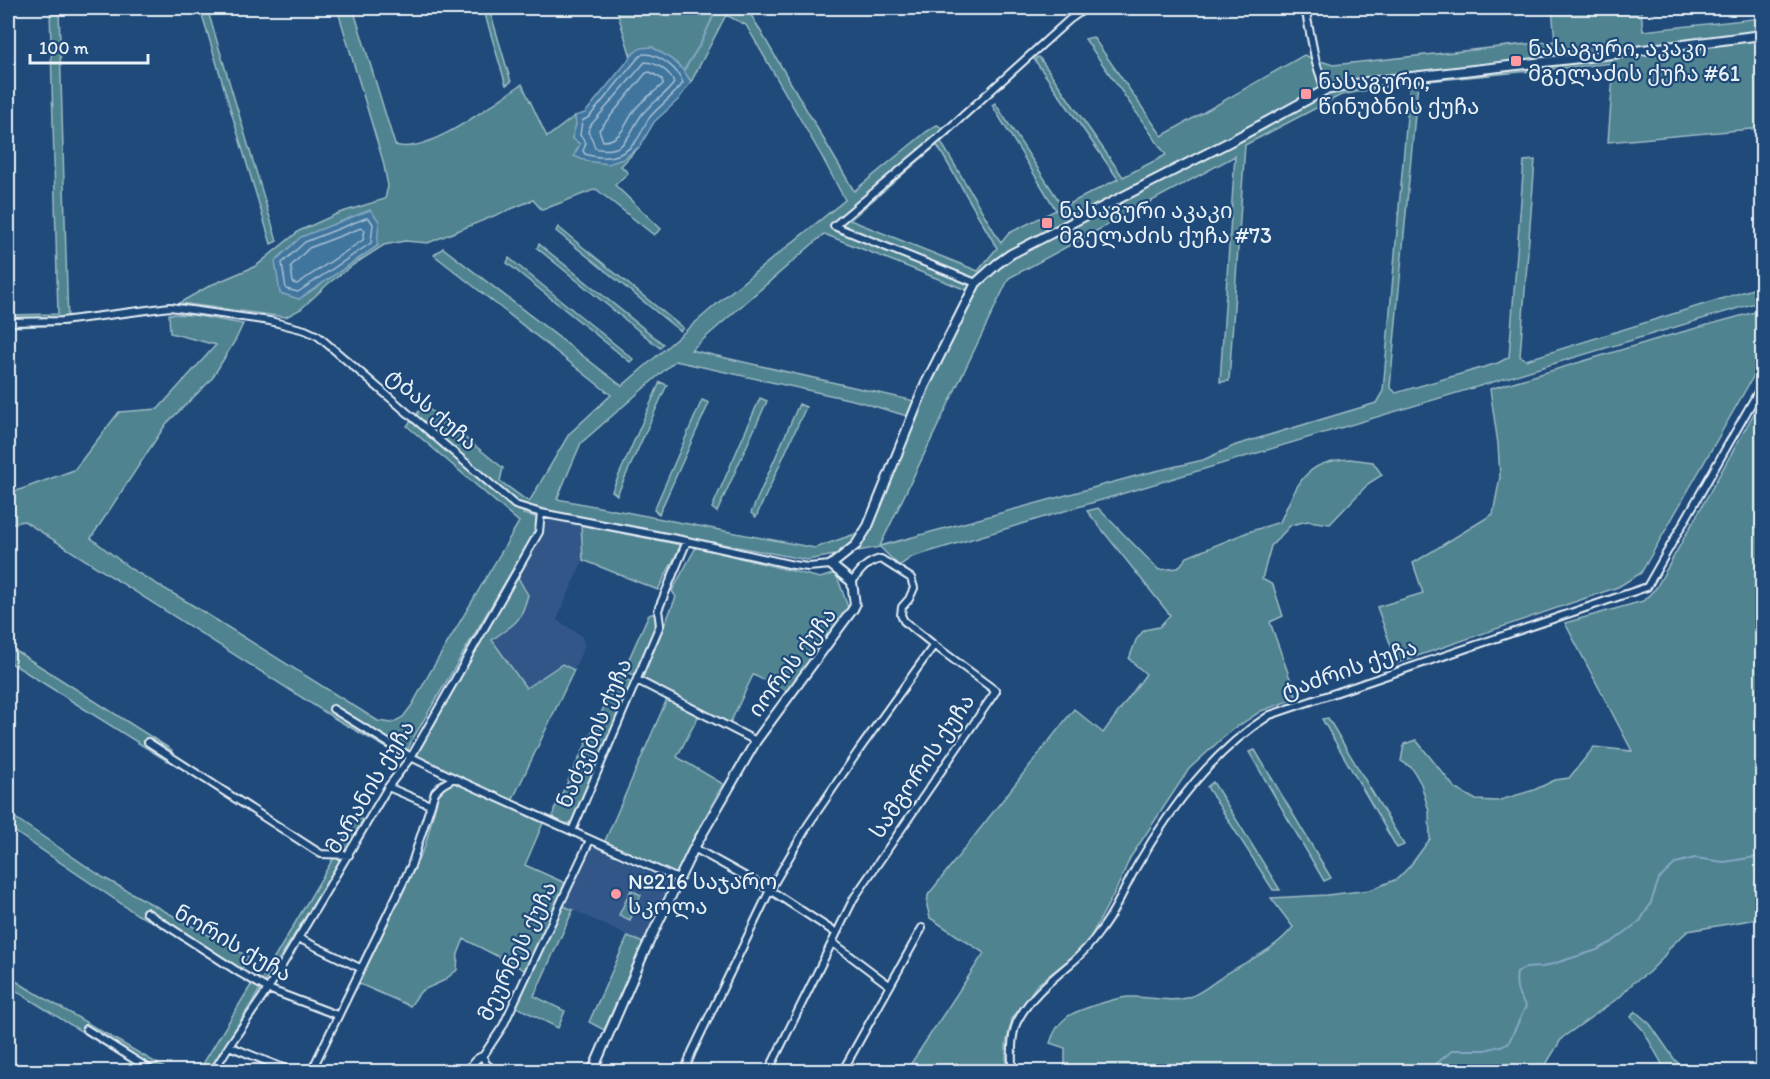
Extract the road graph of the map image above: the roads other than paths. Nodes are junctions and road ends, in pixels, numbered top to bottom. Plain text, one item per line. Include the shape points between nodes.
1 (1086, 8) edge
2 (1305, 8) edge
3 (1762, 35) edge
4 (1325, 90) junction
5 (976, 283) junction
6 (8, 322) edge
7 (1762, 385) edge
8 (541, 513) junction
9 (687, 541) junction
10 (831, 565) junction
11 (852, 582) junction
12 (934, 645) junction
13 (637, 680) junction
14 (333, 709) dead end
15 (756, 741) junction
16 (148, 742) dead end
17 (411, 757) junction
18 (454, 778) junction
19 (388, 787) junction
20 (430, 805) junction
21 (572, 831) junction
22 (590, 840) junction
23 (694, 848) junction
24 (349, 855) junction
25 (678, 879) junction
26 (770, 890) junction
27 (146, 912) dead end
28 (922, 928) dead end
29 (836, 933) junction
30 (298, 938) junction
31 (832, 942) junction
32 (360, 968) junction
33 (889, 985) junction
34 (268, 989) junction
35 (337, 1015) junction
36 (86, 1029) dead end
37 (229, 1046) junction
38 (483, 1056) junction
39 (154, 1071) edge
40 (213, 1071) edge
41 (293, 1071) edge
42 (311, 1071) edge
43 (468, 1071) edge
44 (498, 1071) edge
45 (592, 1071) edge
46 (684, 1071) edge
47 (768, 1071) edge
48 (842, 1071) edge
49 (1012, 1071) edge

1 - 5 street via 834,226
2 - 4 street
3 - 4 street
4 - 5 street via 1011,254
5 - 10 street via 925,385 868,526 856,545
6 - 8 street, ტბას ქუჩა via 62,321 170,308 270,321 305,330 318,336 515,504
7 - 49 street, ტაძრის ქუჩა via 1647,587 1270,715 1248,729 1203,771 1180,799 1085,950 1049,981 1018,1019
8 - 9 street, ტბას ქუჩა
8 - 17 street, მარანის ქუჩა via 539,532
9 - 10 street, ტბას ქუჩა via 793,565
9 - 13 street, ნაძვების ქუჩა via 658,610 660,626
10 - 11 street
11 - 12 street, სამგორის ქუჩა via 863,568 881,559 907,574 914,588 901,615
11 - 15 street, იორის ქუჩა via 855,605 850,614
12 - 26 street via 808,825
12 - 29 street, სამგორის ქუჩა via 996,691 854,898
13 - 15 street
13 - 21 street, ნაძვების ქუჩა
14 - 17 street
15 - 23 street, იორის ქუჩა
16 - 24 street via 321,854
17 - 18 street
17 - 19 street, მარანის ქუჩა
18 - 20 street via 435,792
18 - 21 street
19 - 20 street
19 - 24 street, მარანის ქუჩა
20 - 32 street via 411,866
21 - 22 street, ნაძვების ქუჩა
22 - 25 street, ნაძვების ქუჩა
22 - 38 street, მეურნეს ქუჩა via 503,1026
23 - 25 street, იორის ქუჩა
23 - 26 street
24 - 30 street, მარანის ქუჩა
25 - 45 street, იორის ქუჩა
26 - 29 street
26 - 46 street
27 - 34 street, ნორის ქუჩა
28 - 33 street
29 - 31 street, სამგორის ქუჩა
30 - 32 street
30 - 34 street, მარანის ქუჩა
31 - 33 street
31 - 47 street, სამგორის ქუჩა
32 - 35 street
33 - 48 street
34 - 35 street, ნორის ქუჩა
34 - 37 street, მარანის ქუჩა
35 - 42 street
36 - 39 street
37 - 40 street, მარანის ქუჩა
37 - 41 street
38 - 43 street, მეურნეს ქუჩა
38 - 44 street via 486,1064

